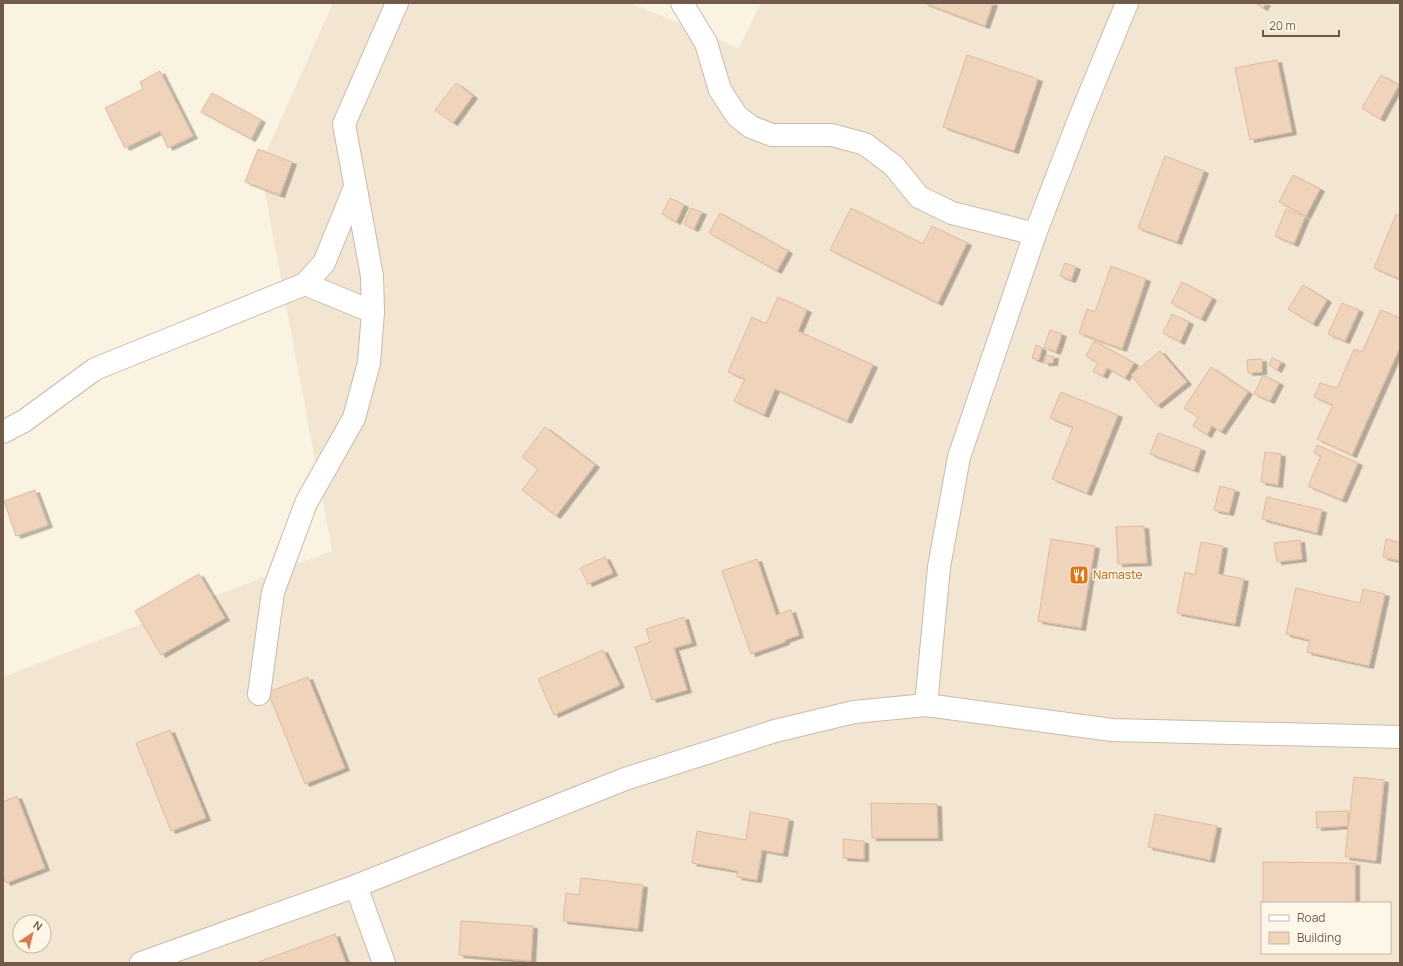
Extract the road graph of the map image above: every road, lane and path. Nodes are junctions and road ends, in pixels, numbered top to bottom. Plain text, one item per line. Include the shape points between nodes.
1 (397, 3) edge
2 (682, 3) edge
3 (1127, 3) edge
4 (355, 187) junction
5 (1035, 234) junction
6 (305, 284) junction
7 (373, 312) junction
8 (3, 432) edge
9 (259, 694) dead end
10 (926, 705) junction
11 (1400, 737) edge
12 (356, 886) junction
13 (141, 963) edge
14 (384, 963) edge

1 - 4 street via 344,124
2 - 5 street via 706,43 720,90 737,116 751,127 772,135 832,134 865,144 894,166 918,197 952,213
3 - 5 street
4 - 6 street via 324,263
4 - 7 street via 372,276
5 - 10 street via 959,457 939,567
6 - 7 street
6 - 8 street via 95,368 24,421
7 - 9 street via 369,363 354,418 306,503 273,592
10 - 11 street via 1112,730
10 - 12 street via 854,712 752,738 625,779
12 - 13 street
12 - 14 street

